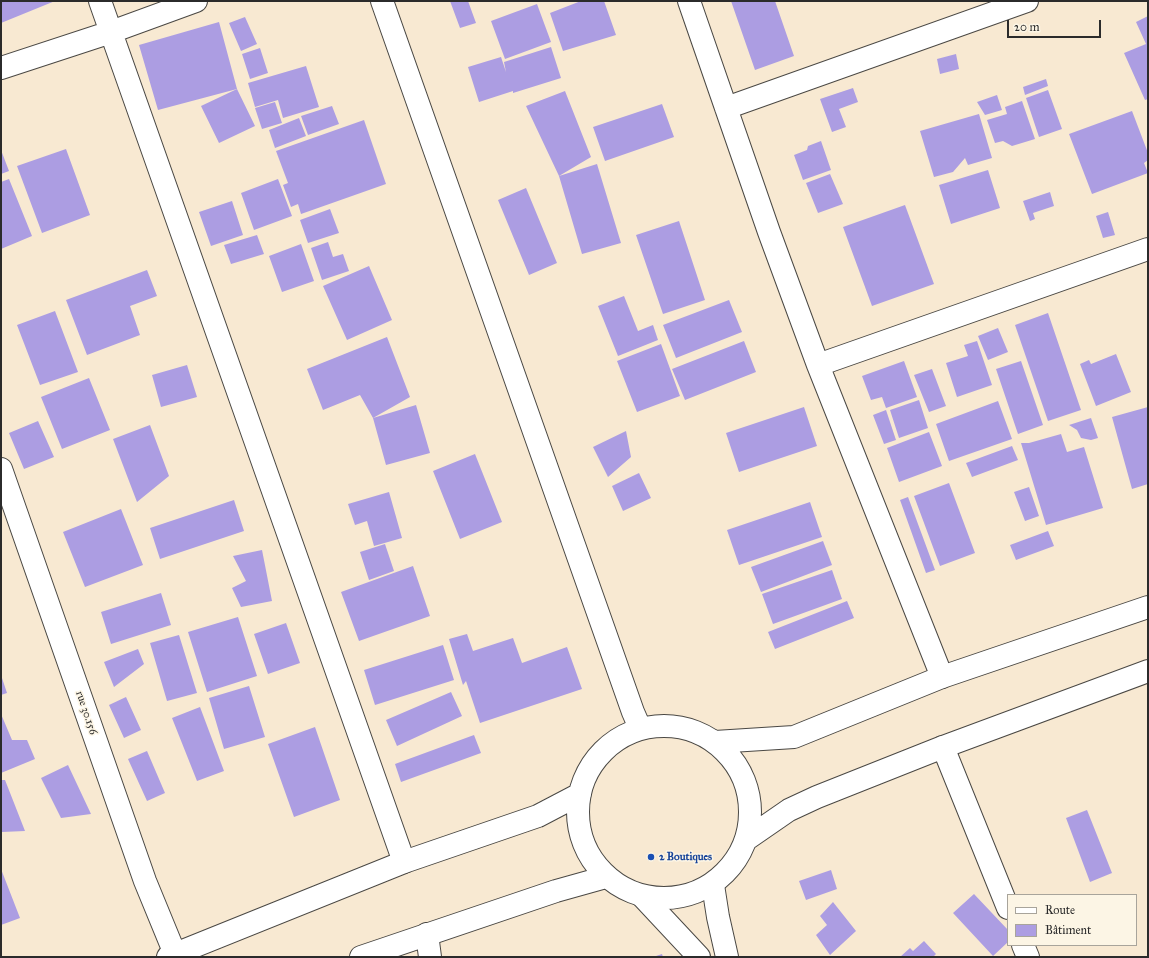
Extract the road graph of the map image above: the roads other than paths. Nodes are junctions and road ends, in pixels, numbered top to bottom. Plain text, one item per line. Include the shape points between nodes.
1 (100, 1) edge
2 (196, 1) edge
3 (382, 1) edge
4 (689, 1) edge
5 (1027, 1) edge
6 (112, 32) junction
7 (1, 68) edge
8 (726, 108) junction
9 (1148, 249) edge
10 (818, 365) junction
11 (1, 469) edge
12 (1148, 607) edge
13 (1148, 671) edge
14 (942, 677) junction
15 (640, 728) junction
16 (715, 742) junction
17 (943, 747) junction
18 (580, 794) junction
19 (747, 839) junction
20 (404, 862) junction
21 (606, 877) junction
22 (713, 885) junction
23 (642, 896) junction
24 (1007, 906) edge
25 (427, 934) junction
26 (1023, 946) edge
27 (172, 956) edge
28 (361, 957) edge
29 (430, 957) edge
30 (699, 957) edge
31 (727, 957) edge
32 (1028, 957) edge

1 - 6 street
2 - 6 street
3 - 15 street
4 - 8 street
5 - 8 street
6 - 7 street
6 - 20 street
8 - 10 street
9 - 10 street
10 - 14 street
11 - 27 street, rue 30.156
12 - 14 street
13 - 17 street
14 - 16 street via 794,737
15 - 16 street via 672,726 692,730
15 - 18 street via 620,737 604,750 590,766
16 - 19 street via 735,762 747,786 751,812
17 - 19 street via 818,796 789,810
17 - 24 street
18 - 20 street via 538,816
18 - 21 street via 577,816 584,846
19 - 22 street via 734,864
20 - 27 street
21 - 23 street
21 - 25 street
22 - 23 street via 691,895 667,898
22 - 31 street
23 - 30 street
25 - 28 street
25 - 29 street
26 - 32 street

